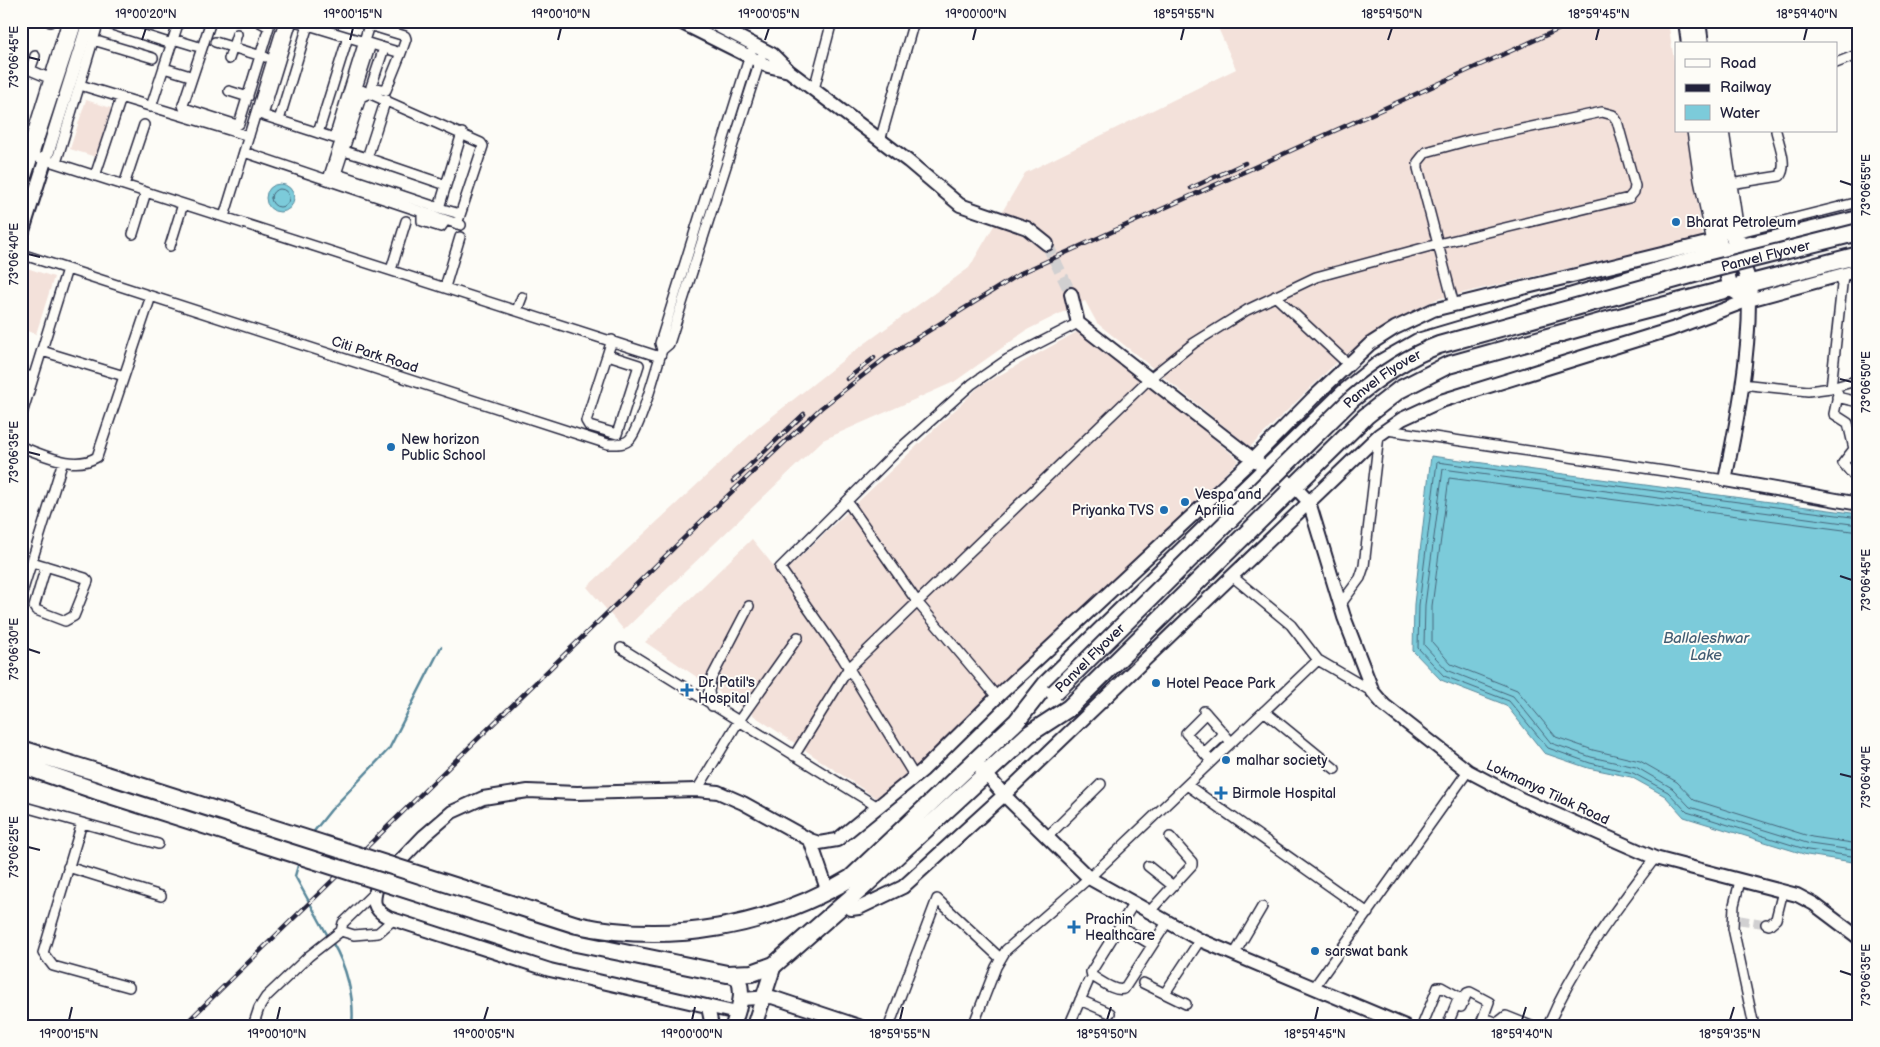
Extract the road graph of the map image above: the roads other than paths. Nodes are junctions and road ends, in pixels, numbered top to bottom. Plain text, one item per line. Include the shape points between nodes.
1 (67, 21) edge
2 (76, 21) edge
3 (89, 21) edge
4 (99, 21) edge
5 (179, 21) edge
6 (211, 21) edge
7 (258, 21) edge
8 (284, 21) edge
9 (294, 21) edge
10 (356, 21) edge
11 (678, 21) edge
12 (708, 21) edge
13 (832, 21) edge
14 (914, 21) edge
15 (1686, 21) edge
16 (1698, 21) edge
17 (308, 25) junction
18 (369, 25) junction
19 (237, 34) dead end
20 (348, 37) junction
21 (93, 40) junction
22 (172, 42) junction
23 (215, 42) dead end
24 (1689, 42) edge
25 (1701, 42) edge
26 (368, 43) junction
27 (196, 46) dead end
28 (233, 47) junction
29 (384, 48) junction
30 (402, 53) junction
31 (757, 53) junction
32 (1859, 54) edge
33 (35, 56) dead end
34 (260, 56) junction
35 (153, 58) dead end
36 (230, 58) dead end
37 (272, 60) junction
38 (1838, 62) edge
39 (164, 68) junction
40 (187, 76) dead end
41 (49, 78) junction
42 (80, 85) junction
43 (357, 88) junction
44 (814, 90) junction
45 (230, 91) dead end
46 (370, 93) junction
47 (248, 97) junction
48 (120, 98) junction
49 (386, 99) junction
50 (151, 107) junction
51 (194, 114) junction
52 (259, 114) junction
53 (211, 120) junction
54 (279, 120) junction
55 (144, 125) dead end
56 (1692, 132) edge
57 (1702, 132) edge
58 (1715, 132) edge
59 (1724, 132) edge
60 (1776, 132) edge
61 (318, 133) junction
62 (462, 133) junction
63 (249, 136) junction
64 (338, 139) junction
65 (885, 145) junction
66 (344, 151) junction
67 (244, 152) junction
68 (26, 154) edge
69 (367, 158) junction
70 (51, 162) junction
71 (332, 175) junction
72 (95, 176) junction
73 (1730, 184) junction
74 (124, 185) junction
75 (446, 185) junction
76 (21, 189) edge
77 (146, 192) junction
78 (1859, 202) edge
79 (183, 204) junction
80 (438, 208) junction
81 (1859, 213) edge
82 (460, 214) junction
83 (224, 217) junction
84 (1859, 219) edge
85 (406, 221) dead end
86 (1859, 232) edge
87 (133, 234) dead end
88 (460, 236) dead end
89 (21, 237) edge
90 (1768, 242) junction
91 (1859, 242) edge
92 (1047, 244) tunnel mouth
93 (1438, 244) junction
94 (1727, 244) junction
95 (170, 246) dead end
96 (21, 254) edge
97 (1859, 255) edge
98 (67, 269) junction
99 (392, 270) junction
100 (1859, 270) edge
101 (1843, 275) junction
102 (1778, 284) junction
103 (445, 287) junction
104 (1731, 289) junction
105 (1749, 292) junction
106 (1071, 294) tunnel mouth
107 (151, 296) junction
108 (1275, 296) junction
109 (522, 297) dead end
110 (1454, 304) junction
111 (518, 310) junction
112 (1078, 323) junction
113 (612, 340) junction
114 (42, 350) junction
115 (661, 354) junction
116 (608, 355) junction
117 (1348, 364) junction
118 (21, 374) edge
119 (124, 376) junction
120 (33, 377) junction
121 (1148, 378) junction
122 (1859, 380) edge
123 (1741, 384) junction
124 (1834, 387) junction
125 (1837, 397) junction
126 (1859, 400) edge
127 (21, 417) edge
128 (587, 424) junction
129 (1383, 433) junction
130 (583, 435) junction
131 (21, 447) edge
132 (63, 461) junction
133 (1260, 464) junction
134 (1859, 472) edge
135 (1725, 480) junction
136 (1294, 486) junction
137 (847, 501) junction
138 (1309, 502) junction
139 (1859, 504) edge
140 (32, 562) junction
141 (46, 566) junction
142 (1233, 577) junction
143 (21, 596) edge
144 (918, 602) junction
145 (1340, 605) junction
146 (749, 606) dead end
147 (798, 637) dead end
148 (621, 648) dead end
149 (1318, 660) junction
150 (848, 669) junction
151 (1373, 692) junction
152 (1057, 696) junction
153 (996, 698) junction
154 (712, 706) junction
155 (1264, 711) junction
156 (738, 722) junction
157 (1017, 722) junction
158 (1029, 734) junction
159 (1224, 734) junction
160 (21, 737) edge
161 (1232, 742) junction
162 (21, 749) edge
163 (1204, 753) junction
164 (794, 756) junction
165 (974, 761) junction
166 (1211, 761) junction
167 (29, 766) edge
168 (1335, 769) dead end
169 (1468, 771) junction
170 (986, 774) junction
171 (915, 777) junction
172 (1101, 784) dead end
173 (1187, 784) junction
174 (697, 790) junction
175 (1004, 795) junction
176 (21, 806) edge
177 (878, 807) junction
178 (82, 823) junction
179 (1170, 836) dead end
180 (1047, 837) junction
181 (810, 840) junction
182 (158, 844) dead end
183 (1655, 858) junction
184 (1148, 866) dead end
185 (68, 867) junction
186 (1089, 878) junction
187 (1740, 881) junction
188 (1173, 886) junction
189 (1782, 891) junction
190 (375, 892) junction
191 (828, 892) junction
192 (161, 896) dead end
193 (845, 903) junction
194 (1134, 903) junction
195 (1262, 907) dead end
196 (1150, 911) junction
197 (1368, 914) junction
198 (394, 919) junction
199 (1168, 921) junction
200 (1766, 924) dead end
201 (1120, 926) junction
202 (339, 932) junction
203 (1859, 938) edge
204 (1200, 940) junction
205 (1152, 945) junction
206 (1235, 953) junction
207 (1000, 958) junction
208 (774, 965) junction
209 (727, 974) junction
210 (1088, 982) dead end
211 (1143, 983) dead end
212 (1315, 986) junction
213 (129, 987) dead end
214 (1165, 993) junction
215 (763, 996) junction
216 (742, 999) junction
217 (1080, 1000) junction
218 (1186, 1004) dead end
219 (708, 1007) junction
220 (1110, 1013) dead end
221 (735, 1019) edge
222 (253, 1026) edge
223 (712, 1026) edge
224 (754, 1026) edge
225 (859, 1026) edge
226 (889, 1026) edge
227 (973, 1026) edge
228 (1069, 1026) edge
229 (1405, 1026) edge
230 (1422, 1026) edge
231 (1447, 1026) edge
232 (1452, 1026) edge
233 (1480, 1026) edge
234 (1486, 1026) edge
235 (1531, 1026) edge
236 (1548, 1026) edge
237 (1754, 1026) edge

1 - 41 street
2 - 68 street
3 - 70 street
4 - 21 street
4 - 22 street
5 - 22 street
6 - 51 street via 183,105
7 - 34 street via 269,27
8 - 37 street
9 - 17 street
9 - 52 street
10 - 18 street
11 - 31 street
12 - 31 street
13 - 44 street
14 - 65 street
15 - 24 main road
16 - 25 main road
17 - 20 street
17 - 54 street
18 - 26 street
18 - 30 street via 405,36
19 - 28 street
20 - 26 street
20 - 61 street
21 - 35 street
21 - 42 street
22 - 27 street
22 - 39 street
23 - 28 street
26 - 29 street
26 - 43 street
26 - 64 street
28 - 34 street
28 - 36 street
29 - 30 street
29 - 30 street via 371,87 386,90
31 - 44 street via 768,66 789,71
31 - 115 street via 703,222 669,344
32 - 38 street
33 - 41 street via 30,70
34 - 37 street
34 - 47 street
37 - 52 street
39 - 40 street
39 - 50 street
41 - 68 street
42 - 48 street
42 - 70 street
43 - 46 street
43 - 64 street
44 - 65 street
45 - 47 street
46 - 49 street
46 - 66 street via 361,97
47 - 53 street via 239,124
48 - 50 street
48 - 72 street
49 - 62 street
49 - 69 street
50 - 51 street
51 - 53 street
52 - 54 street
52 - 63 street
53 - 63 street
54 - 61 street
55 - 74 street
56 - 94 street via 1699,180
57 - 94 main road
58 - 94 main road
59 - 73 street
60 - 73 street via 1784,171 1780,176
61 - 64 street
62 - 75 street
62 - 82 street via 483,146
63 - 67 street
64 - 71 street
65 - 92 street via 960,205 1028,228
66 - 69 street
66 - 71 street
67 - 71 street
67 - 83 street
68 - 70 street
68 - 76 street
69 - 75 street
70 - 72 street
70 - 89 street
71 - 80 street
71 - 82 street via 459,225
72 - 74 street
73 - 94 street
74 - 77 street
75 - 80 street
77 - 79 street
77 - 87 street
78 - 94 street
79 - 83 street
79 - 95 street
80 - 82 street
81 - 90 street via 1782,230
83 - 99 street
84 - 90 highway
85 - 99 street
86 - 152 highway, Panvel Flyover, bridge via 1439,345 1404,361 1351,400
88 - 103 street
90 - 94 highway
91 - 152 highway, Panvel Flyover via 1442,355 1392,380 1358,408
93 - 93 street via 1632,196 1635,186 1613,115 1602,112 1426,152 1418,162 1418,168
93 - 108 street via 1316,277
93 - 110 street
94 - 104 main road
94 - 105 main road
94 - 110 street
94 - 133 highway via 1418,342 1362,377
96 - 98 street, Citi Park Road
97 - 102 highway
98 - 107 street, Citi Park Road
98 - 114 street
99 - 103 street
100 - 101 street
101 - 102 street
101 - 124 street
102 - 105 highway
103 - 111 street
104 - 105 highway
104 - 136 highway via 1589,325 1431,372 1380,404
105 - 123 street via 1749,324
105 - 129 street via 1672,329 1434,404 1402,419
106 - 112 street
107 - 119 street
107 - 130 street, Citi Park Road
108 - 117 street
108 - 121 street via 1194,343
109 - 111 street
110 - 117 street via 1395,328
111 - 113 street
112 - 121 street
112 - 137 street via 1008,360 972,384
113 - 115 street
113 - 116 street
114 - 119 street
114 - 120 street
115 - 130 street, Citi Park Road via 629,440 608,444
116 - 128 street
116 - 128 street via 637,364 638,368 616,434
117 - 133 street
118 - 120 street
119 - 132 street via 97,456 82,464
120 - 127 street
121 - 133 street
121 - 144 street
122 - 124 street
123 - 124 street via 1808,391
123 - 135 street
124 - 125 street
125 - 126 street
125 - 134 street via 1834,414 1848,423 1854,449 1843,463 1853,475
128 - 130 street
129 - 135 street
129 - 138 street
129 - 145 street via 1364,566 1360,578
131 - 132 street
132 - 140 street
133 - 136 street
133 - 153 street
133 - 157 highway via 1046,684
135 - 139 street
136 - 138 street
136 - 158 highway via 1069,708
137 - 144 street
137 - 150 street via 780,568
138 - 142 street
138 - 145 street, Lokmanya Tilak Road
140 - 141 street
140 - 143 street
141 - 141 street via 88,581 74,616 64,621 36,610 34,606
142 - 149 street via 1290,625
142 - 175 street
144 - 150 street
144 - 153 street
145 - 151 street, Lokmanya Tilak Road
146 - 154 street via 711,679
147 - 156 street
148 - 154 street
149 - 151 street
149 - 155 street
150 - 164 street
150 - 171 street
151 - 169 street, Lokmanya Tilak Road via 1384,705
152 - 157 highway, Panvel Flyover
152 - 158 highway, Panvel Flyover
153 - 171 street
154 - 156 street
155 - 161 street
155 - 168 street
156 - 164 street
156 - 174 street
157 - 165 highway
158 - 170 highway
159 - 161 street
159 - 163 street
159 - 163 street via 1205,712 1186,733
160 - 167 highway via 32,742
161 - 166 street
162 - 167 highway
163 - 166 street
164 - 177 street
165 - 170 street
165 - 191 highway via 851,878
166 - 173 street
167 - 191 highway, bridge via 106,775 577,924 619,933 720,927 789,909
167 - 209 highway, bridge via 100,792 571,942
169 - 183 street, Lokmanya Tilak Road via 1521,799
169 - 197 street
170 - 175 street
170 - 193 highway
171 - 177 street
172 - 180 street
173 - 186 street
173 - 197 street
174 - 181 street via 718,792 743,803
174 - 190 street via 528,791 483,798 452,812 424,836 378,884
175 - 180 street
175 - 193 street via 903,887 860,908 851,909
176 - 178 street
177 - 181 street via 837,840 819,843
178 - 182 street
178 - 185 street
179 - 188 street via 1192,862
180 - 186 street
181 - 191 street
183 - 187 street, Lokmanya Tilak Road
183 - 236 street via 1604,926 1559,998
184 - 188 street
185 - 192 street
185 - 213 street via 43,953 53,966
186 - 194 street
186 - 207 street
187 - 189 street, Lokmanya Tilak Road
187 - 237 street via 1734,939
188 - 196 street
189 - 200 street via 1776,919
189 - 203 street, Lokmanya Tilak Road via 1814,904
190 - 198 street via 374,904 378,912
190 - 202 street via 343,922
193 - 208 highway
194 - 196 street
194 - 201 street
195 - 206 street
196 - 199 street
197 - 212 street
198 - 202 street via 378,933 354,935
198 - 219 street via 550,970
199 - 204 street
199 - 205 street
201 - 205 street
201 - 205 street via 1092,969 1092,976 1121,991
202 - 222 street via 266,997
204 - 206 street
204 - 214 street
206 - 212 street
207 - 226 street via 937,899
207 - 227 street
208 - 209 highway via 752,974
208 - 215 main road
209 - 216 main road via 738,978
210 - 217 street
211 - 214 street
212 - 229 street
214 - 218 street
215 - 216 street
215 - 224 main road
215 - 225 street
216 - 221 main road
217 - 220 street
217 - 228 street
219 - 221 street
219 - 223 street
230 - 231 street via 1438,987 1441,987 1459,997
232 - 233 street via 1470,992 1490,1004
234 - 235 street via 1490,1020 1497,1023 1506,1016

